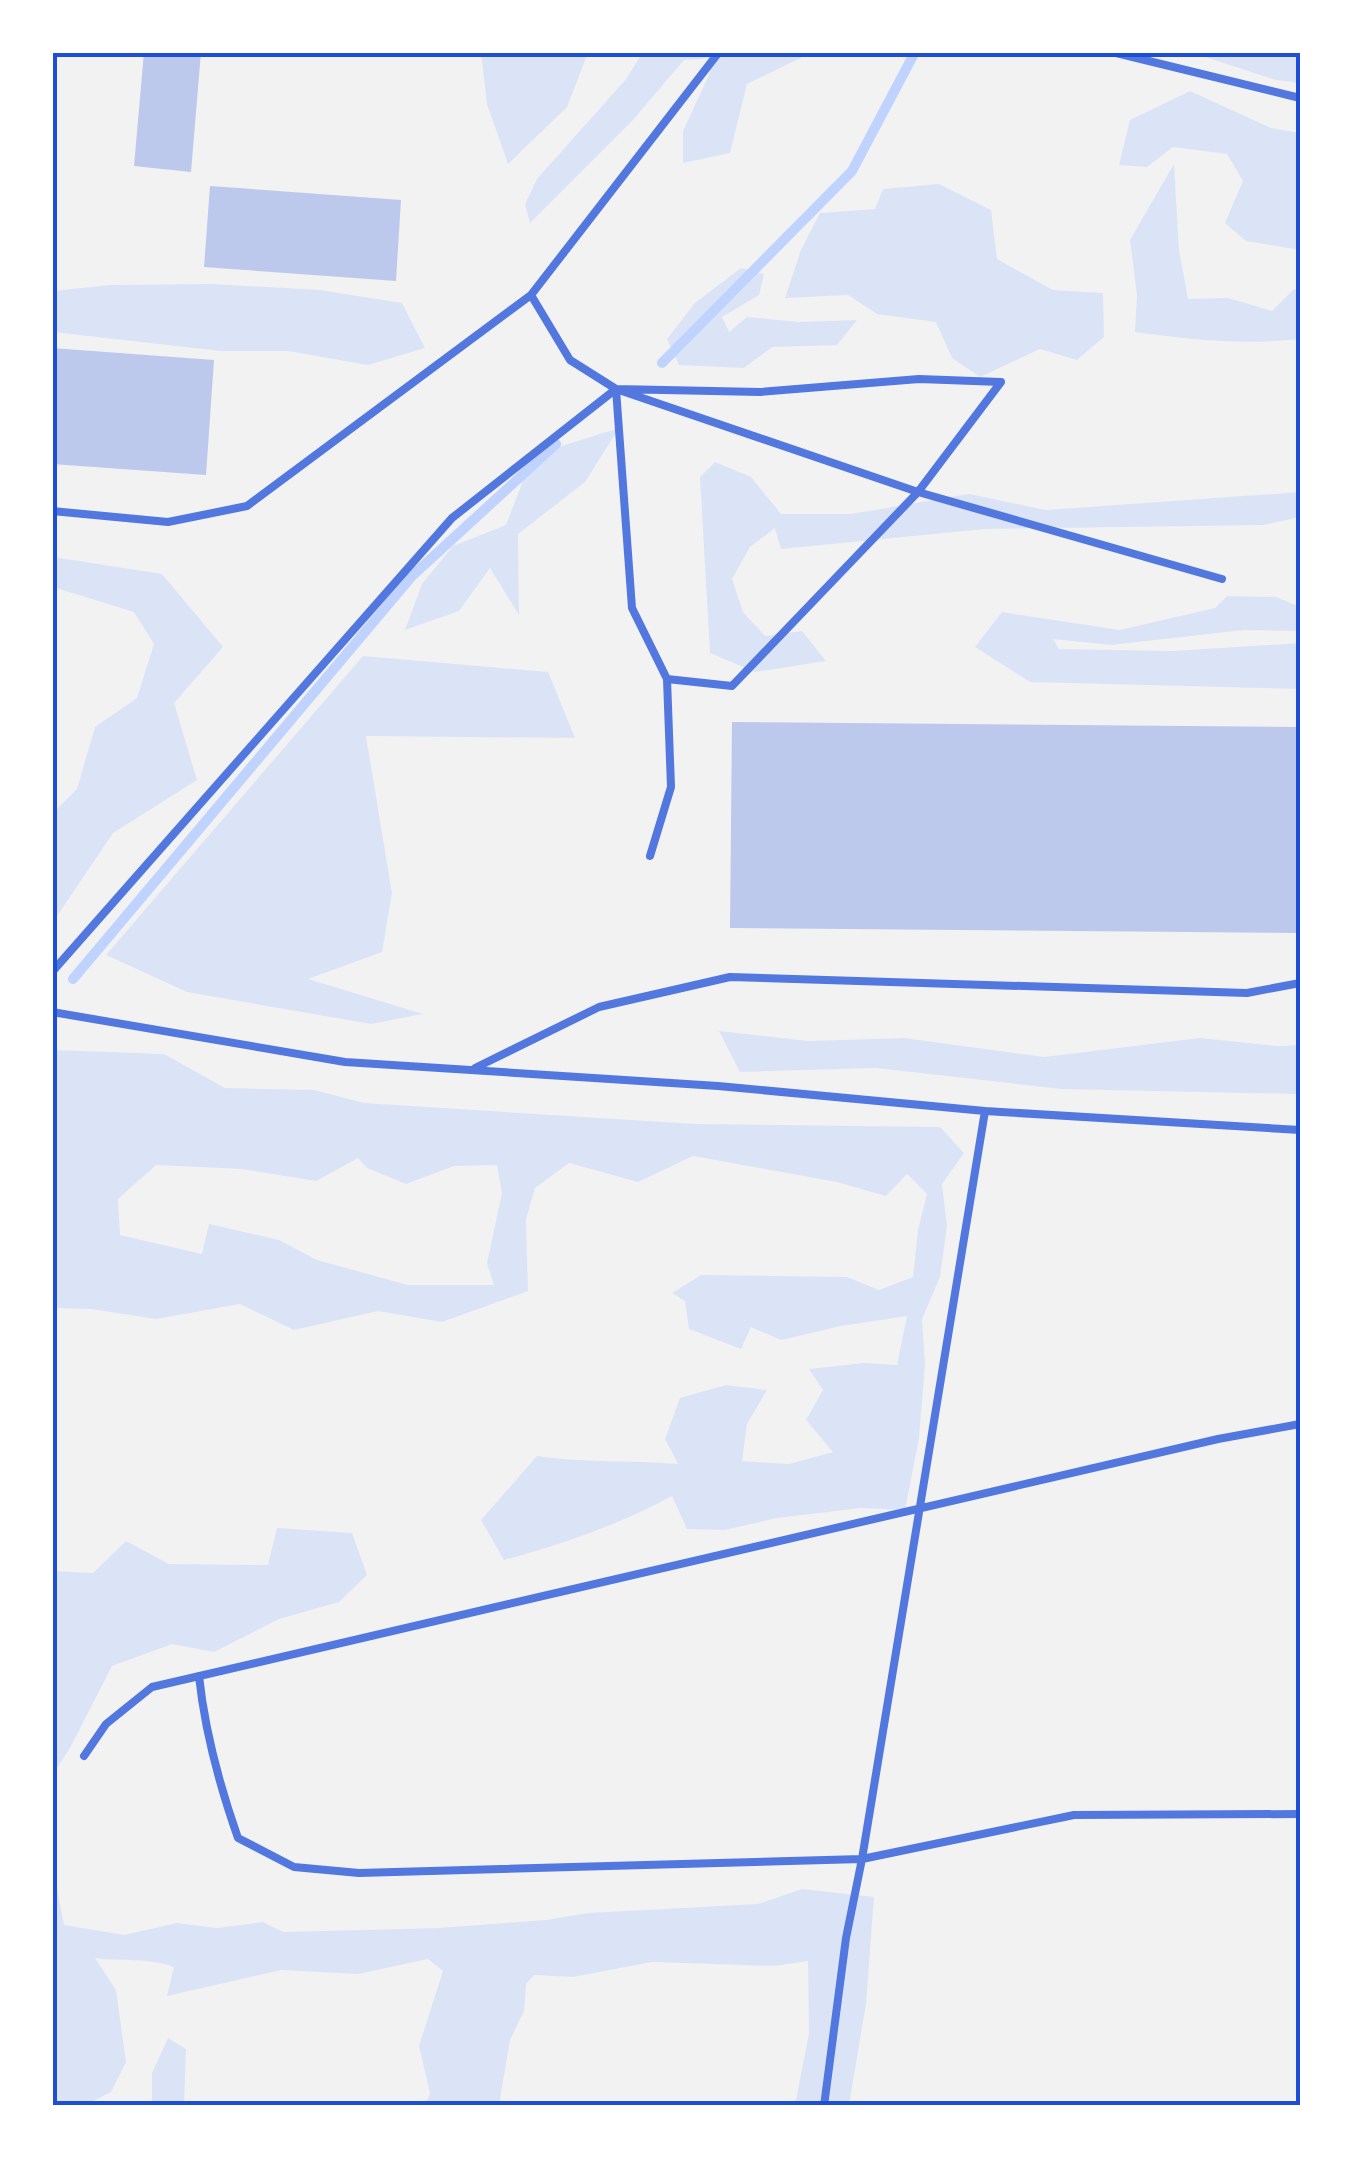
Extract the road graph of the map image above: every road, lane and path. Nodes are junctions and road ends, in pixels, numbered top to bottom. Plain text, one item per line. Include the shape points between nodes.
1 (719, 52) edge
2 (1112, 52) edge
3 (1300, 98) edge
4 (530, 295) junction
5 (616, 389) junction
6 (918, 492) junction
7 (52, 511) edge
8 (1222, 579) dead end
9 (668, 679) junction
10 (650, 856) dead end
11 (52, 972) edge
12 (1300, 984) edge
13 (52, 1012) edge
14 (471, 1070) junction
15 (986, 1112) junction
16 (1300, 1130) edge
17 (1300, 1424) edge
18 (918, 1507) junction
19 (199, 1676) junction
20 (84, 1756) dead end
21 (1300, 1814) edge
22 (862, 1858) junction
23 (824, 2106) edge

1 - 4 lane
2 - 3 lane
4 - 5 lane via 570,360
4 - 7 lane via 247,506 168,522
5 - 6 lane
5 - 6 lane via 760,392 919,379 1001,382
5 - 9 lane via 632,608
5 - 11 lane via 452,518
6 - 8 lane
6 - 9 lane via 732,686
9 - 10 lane via 671,787
12 - 14 lane via 1247,993 730,977 599,1007
13 - 14 lane via 345,1062
14 - 15 lane
15 - 16 lane
15 - 18 lane
17 - 18 lane
18 - 19 lane
18 - 22 lane
19 - 20 lane via 152,1687 106,1724
19 - 22 lane via 216,1775 238,1838 294,1867 359,1873
21 - 22 lane via 1074,1815
22 - 23 lane

